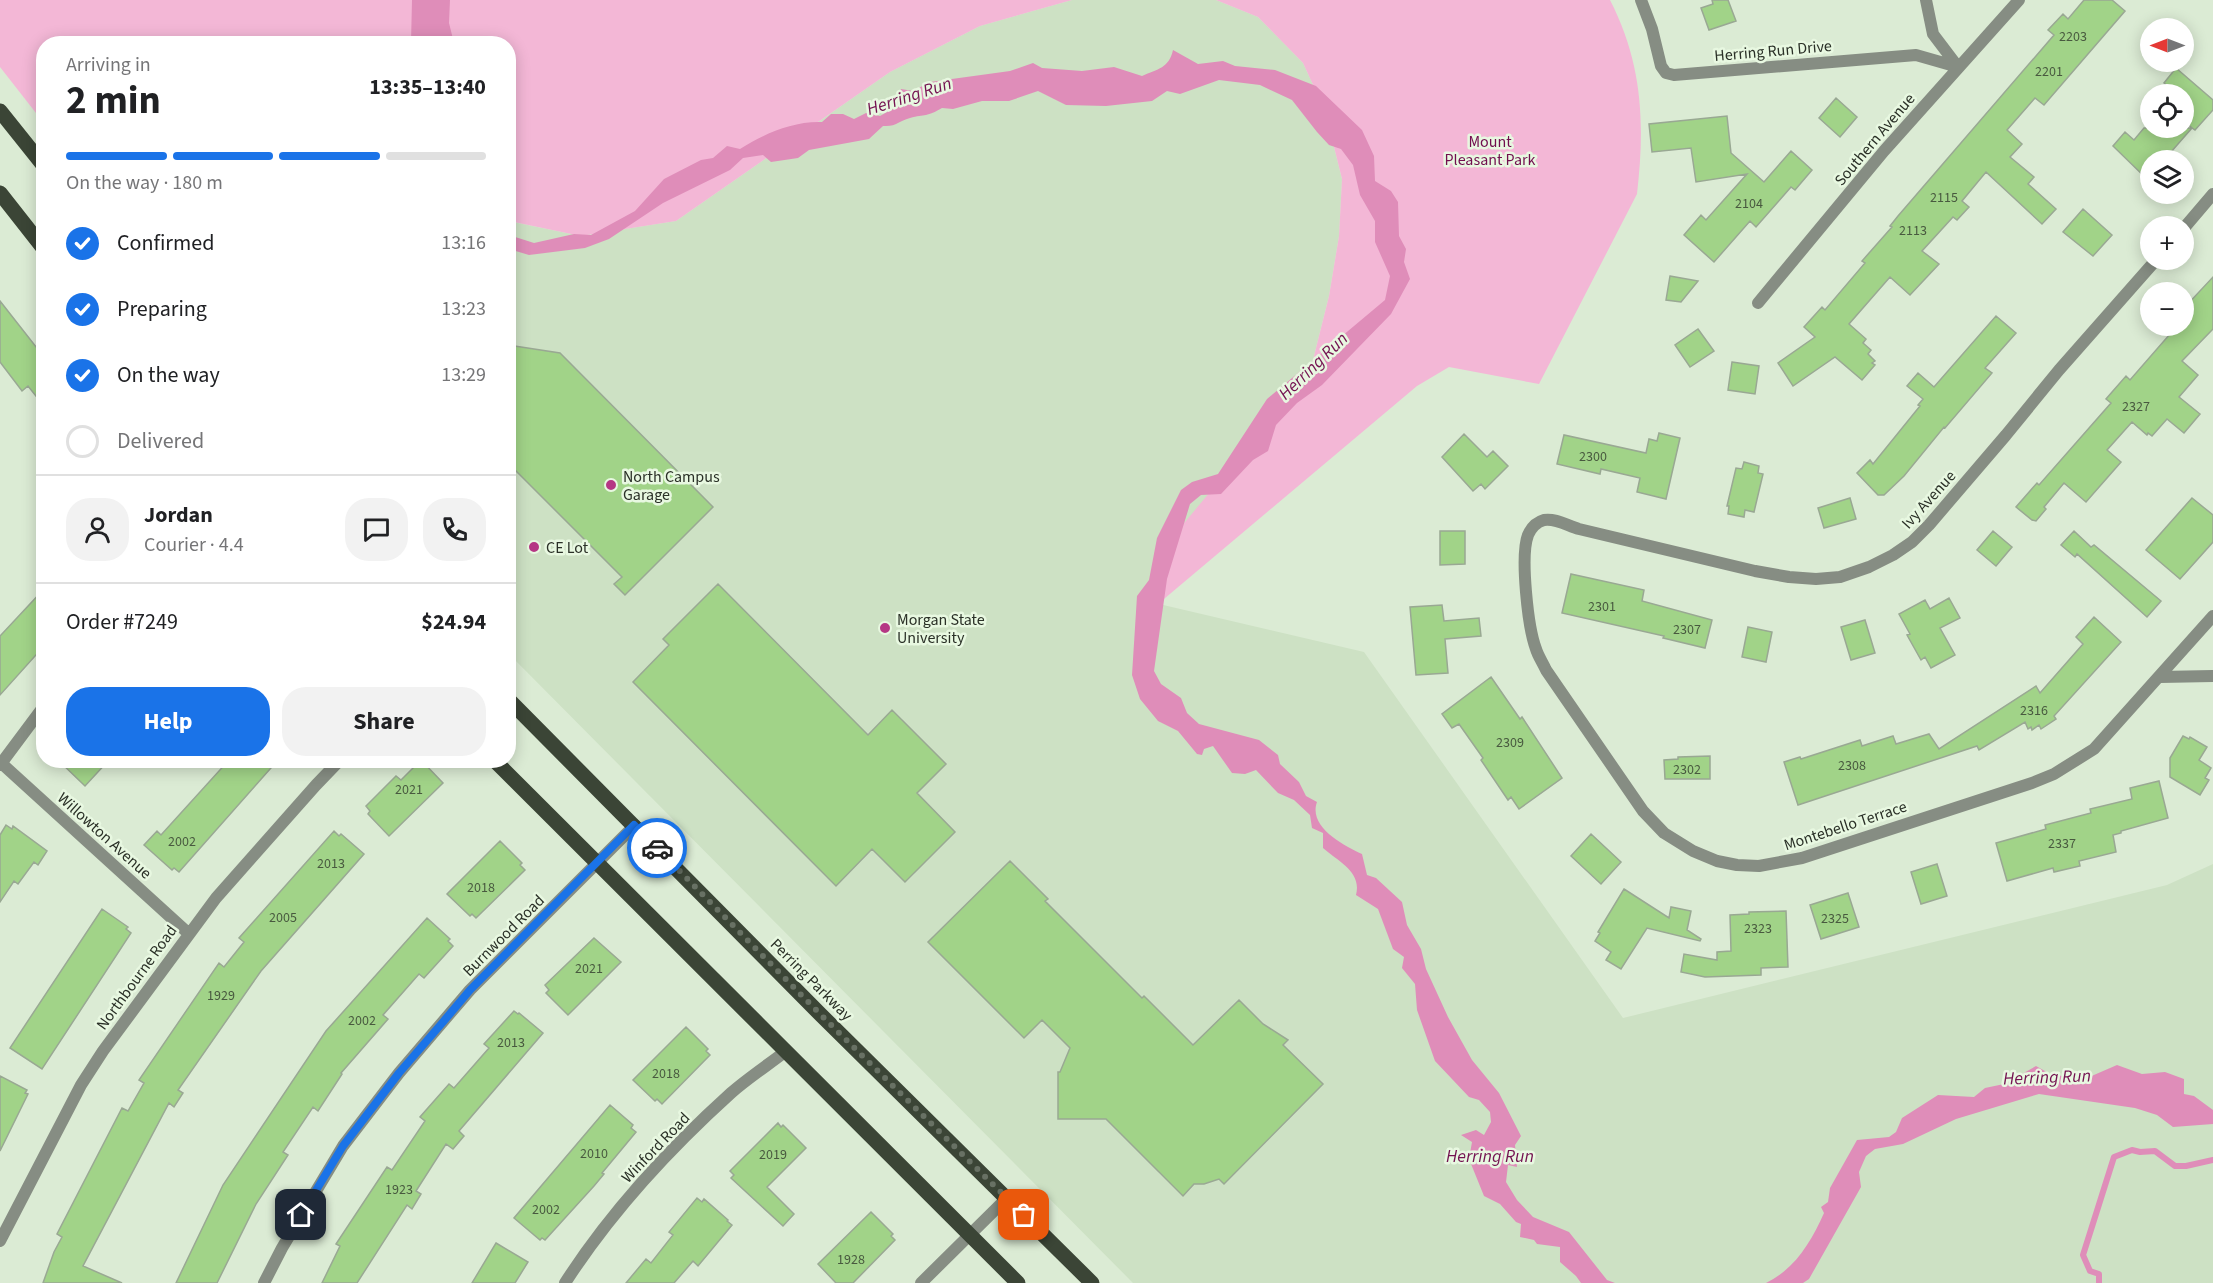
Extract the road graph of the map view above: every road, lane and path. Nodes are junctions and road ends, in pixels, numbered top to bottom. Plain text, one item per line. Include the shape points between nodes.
1 (1641, 0) edge
2 (1926, 0) edge
3 (2019, 0) edge
4 (1958, 67) junction
5 (0, 111) edge
6 (36, 156) edge
7 (0, 194) edge
8 (2213, 195) edge
9 (2194, 217) edge
10 (36, 239) edge
11 (2147, 270) edge
12 (1758, 303) dead end
13 (1534, 526) joint
14 (2213, 616) edge
15 (2213, 676) edge
16 (2160, 677) junction
17 (516, 707) edge
18 (36, 717) edge
19 (1, 763) edge
20 (333, 768) edge
21 (502, 768) edge
22 (634, 825) junction
23 (598, 862) junction
24 (188, 933) junction
25 (786, 1051) junction
26 (1007, 1198) junction
27 (970, 1234) junction
28 (0, 1241) edge
29 (264, 1283) edge
30 (565, 1283) edge
31 (921, 1283) edge
32 (1018, 1283) edge
33 (1092, 1283) edge

1 - 4 street, Herring Run Drive via 1661,66 1674,75 1916,55
2 - 4 street via 1933,34
3 - 4 street, Southern Avenue
4 - 12 street, Southern Avenue
5 - 6 main road
7 - 10 main road
8 - 9 street
11 - 13 street, Ivy Avenue via 1929,525 1912,542 1869,567 1840,577 1789,577 1590,532 1554,520 1543,520
13 - 16 street, Montebello Terrace via 1527,536 1527,604 1536,650 1546,670 1643,811 1664,833 1717,861 1759,866 1802,858 2054,774 2094,749
14 - 16 street, Montebello Terrace
15 - 16 street
17 - 22 main road, Perring Parkway
18 - 19 street
19 - 24 street, Willowton Avenue
20 - 24 street, Northbourne Road via 248,860
21 - 23 main road
22 - 23 street, Burnwood Road
22 - 26 main road, Perring Parkway
23 - 25 main road
23 - 29 street, Burnwood Road via 470,990 399,1073 343,1146
24 - 28 street, Northbourne Road via 81,1085
25 - 27 main road
25 - 30 street, Winford Road via 732,1092 663,1161 624,1204
26 - 27 street
26 - 33 main road, Perring Parkway
27 - 31 street
27 - 32 main road

